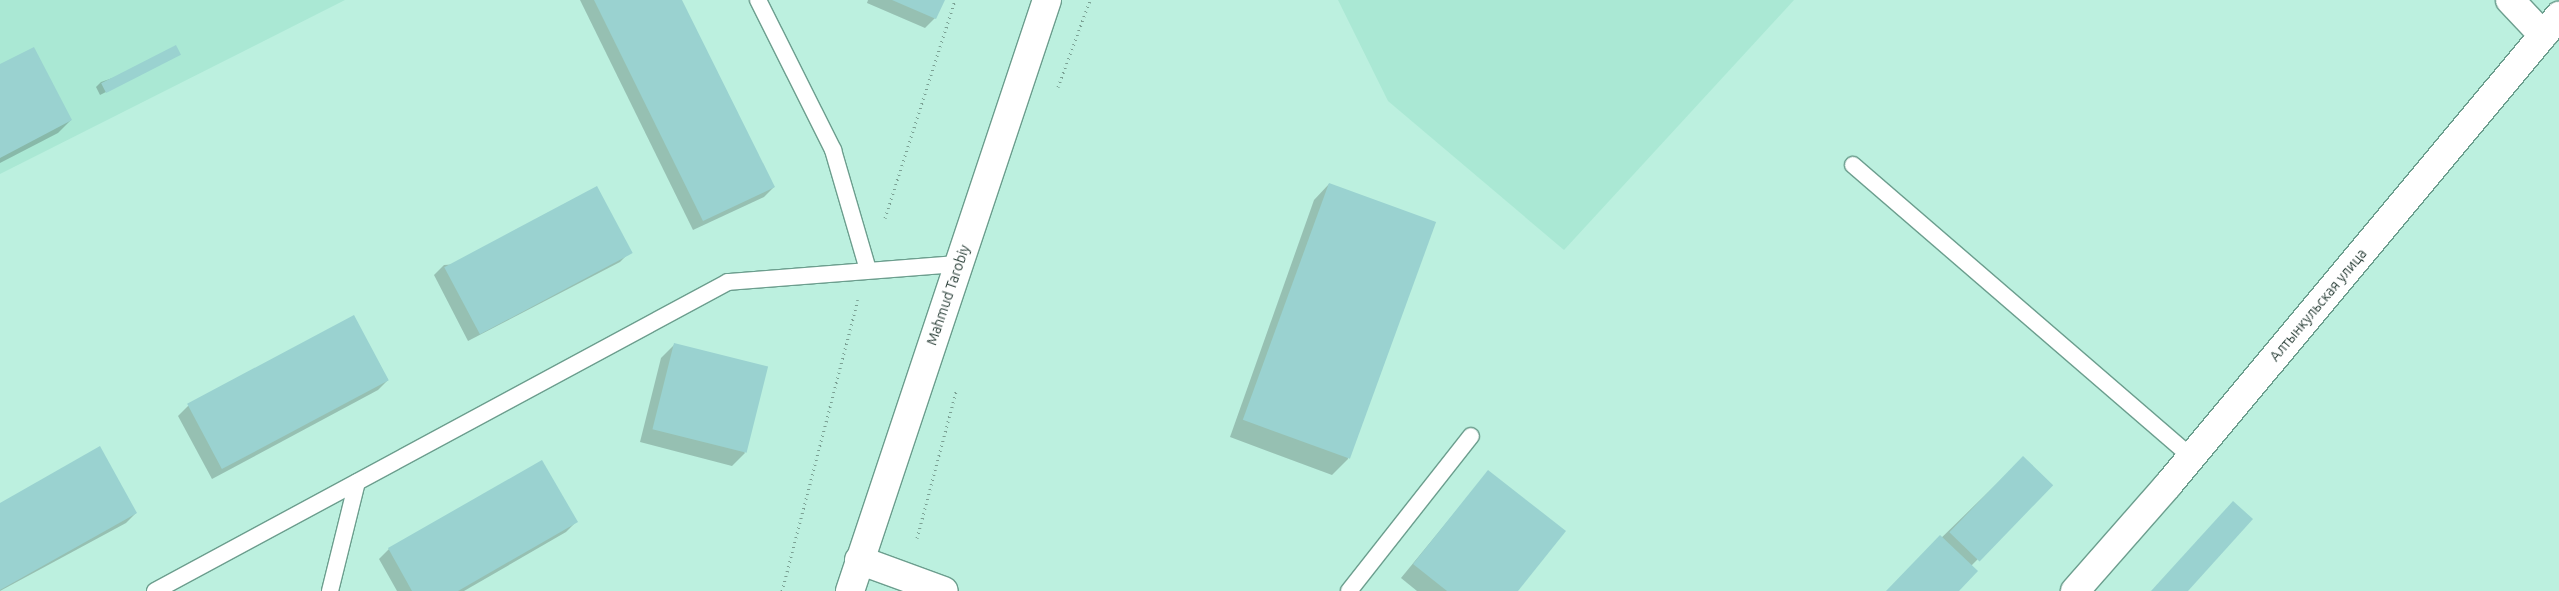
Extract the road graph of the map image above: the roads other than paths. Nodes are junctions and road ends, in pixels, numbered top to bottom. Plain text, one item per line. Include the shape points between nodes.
1 (758, 0) edge
2 (1047, 0) edge
3 (2510, 0) edge
4 (2551, 26) edge
5 (1853, 165) dead end
6 (958, 264) junction
7 (868, 270) junction
8 (1471, 436) dead end
9 (2191, 457) junction
10 (358, 482) junction
11 (859, 560) junction
12 (155, 591) edge
13 (330, 591) edge
14 (850, 591) edge
15 (944, 591) edge
16 (1349, 591) edge
17 (2075, 591) edge

1 - 7 lane via 833,150
2 - 6 street, Mahmud Tarobiy
3 - 4 street
4 - 9 street, Алтынкульская улица
5 - 9 lane
6 - 7 lane
6 - 11 street, Mahmud Tarobiy
7 - 10 lane via 728,282
8 - 16 lane
9 - 17 street, Алтынкульская улица
10 - 12 lane
10 - 13 lane
11 - 14 street, Mahmud Tarobiy
11 - 15 street

